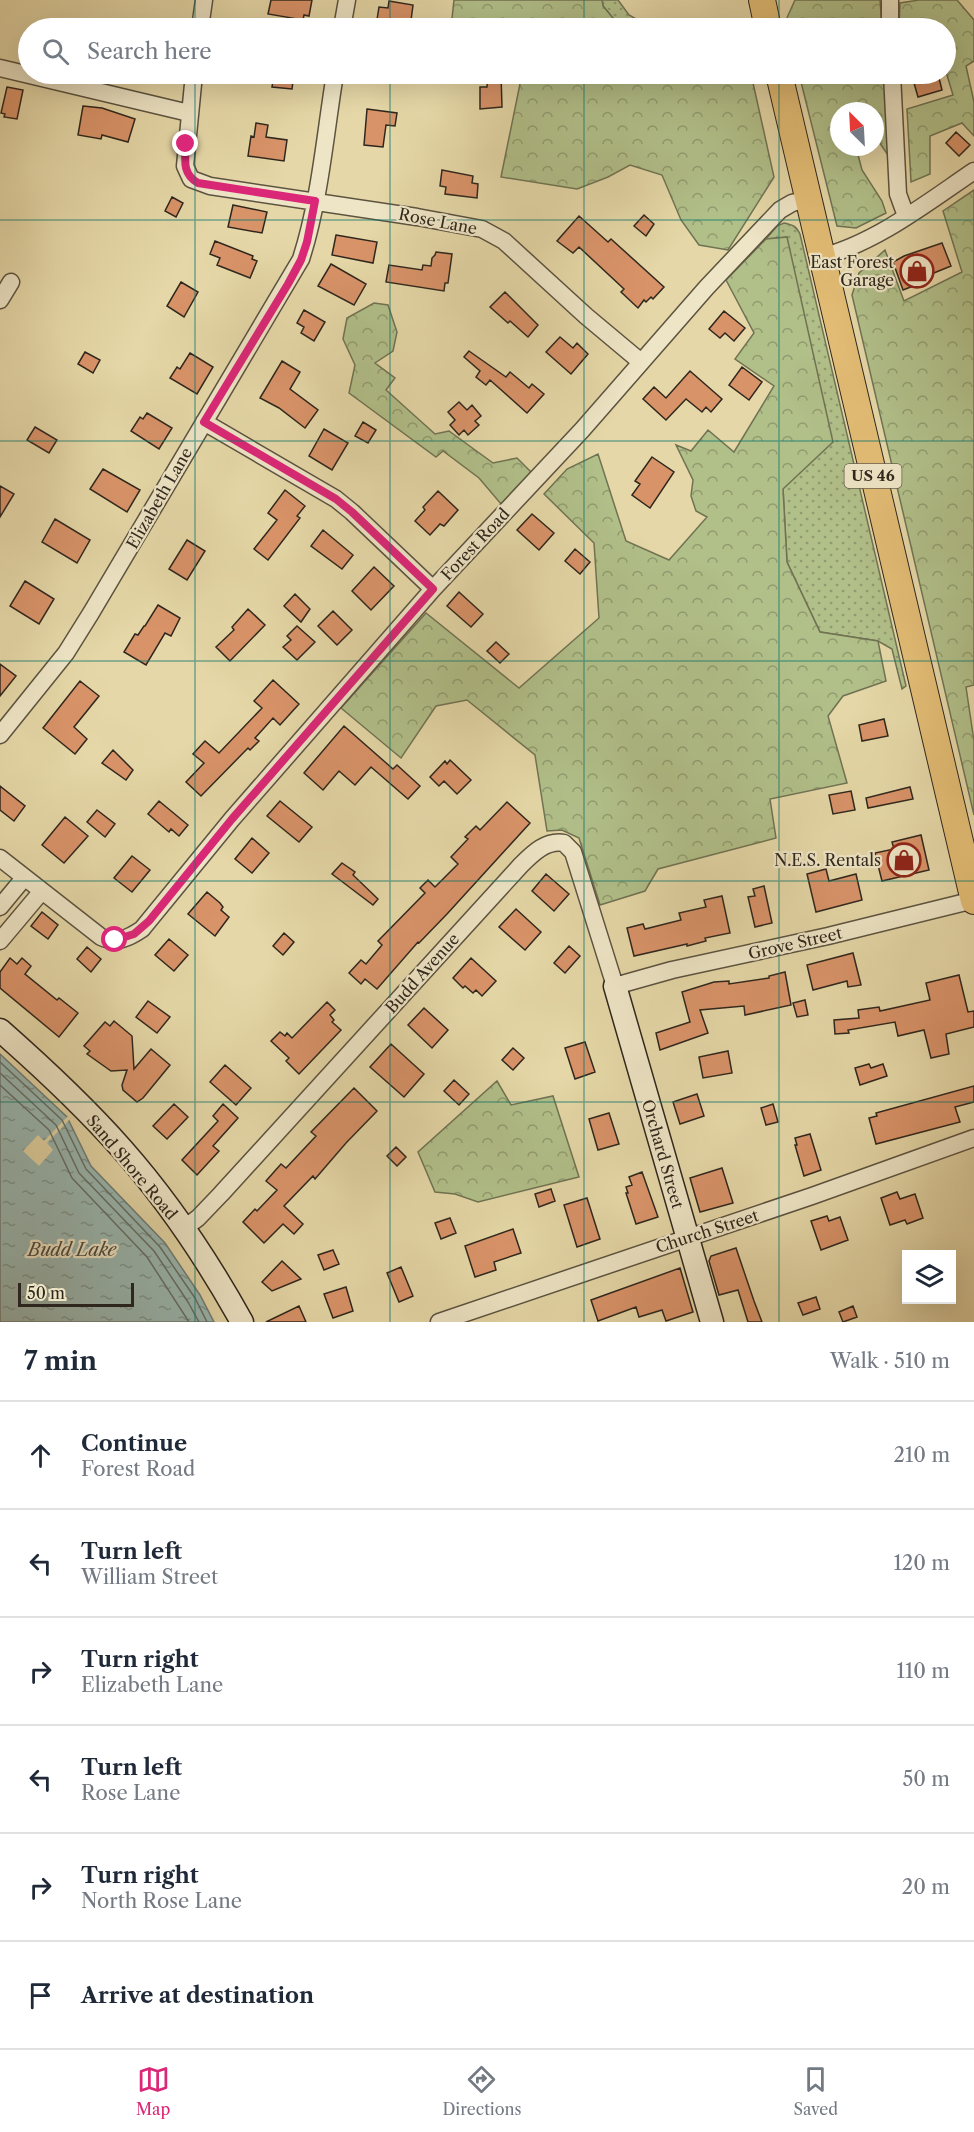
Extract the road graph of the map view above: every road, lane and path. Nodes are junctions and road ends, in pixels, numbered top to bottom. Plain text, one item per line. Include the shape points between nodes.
1 (204, 0) edge
2 (346, 0) edge
3 (762, 0) edge
4 (890, 0) edge
5 (201, 18) edge
6 (343, 18) edge
7 (766, 18) edge
8 (890, 18) edge
9 (0, 68) edge
10 (18, 72) edge
11 (67, 84) edge
12 (193, 84) edge
13 (333, 84) edge
14 (781, 84) edge
15 (893, 84) edge
16 (189, 113) junction
17 (974, 171) edge
18 (808, 199) junction
19 (315, 201) junction
20 (906, 216) junction
21 (821, 256) junction
22 (11, 282) dead end
23 (0, 300) edge
24 (641, 362) junction
25 (204, 422) junction
26 (433, 589) junction
27 (0, 735) edge
28 (0, 858) edge
29 (24, 878) junction
30 (42, 891) junction
31 (974, 900) edge
32 (0, 907) edge
33 (0, 941) edge
34 (615, 986) junction
35 (0, 1030) edge
36 (974, 1138) edge
37 (183, 1228) junction
38 (687, 1239) junction
39 (242, 1322) edge
40 (439, 1322) edge
41 (712, 1322) edge

1 - 5 street
2 - 6 street
3 - 7 main road
4 - 8 street
9 - 10 street
11 - 16 street
12 - 16 street
13 - 19 street, Elizabeth Lane
14 - 18 main road, US 46
15 - 20 street via 898,194
16 - 19 street, Rose Lane via 185,166 189,178 210,186
17 - 20 street
18 - 21 main road, US 46
18 - 24 street, Forest Road via 786,206 769,220
19 - 24 street, Rose Lane via 448,222 491,233
19 - 25 street, Elizabeth Lane via 301,260
20 - 21 street via 847,250
21 - 31 main road, US 46
22 - 23 street
24 - 26 street, Forest Road
25 - 26 street via 336,499
25 - 27 street, Elizabeth Lane via 66,653
26 - 30 street, Forest Road via 142,929 124,939 106,939
28 - 29 street
29 - 30 street
29 - 32 street
30 - 33 street
31 - 34 street, Grove Street
34 - 37 street, Budd Avenue via 573,852 564,843 548,844 521,865 221,1194
34 - 38 street, Orchard Street
35 - 37 street, Sand Shore Road via 122,1149
36 - 38 street, Church Street
37 - 39 street, Sand Shore Road
38 - 40 street, Church Street
38 - 41 street, Orchard Street

